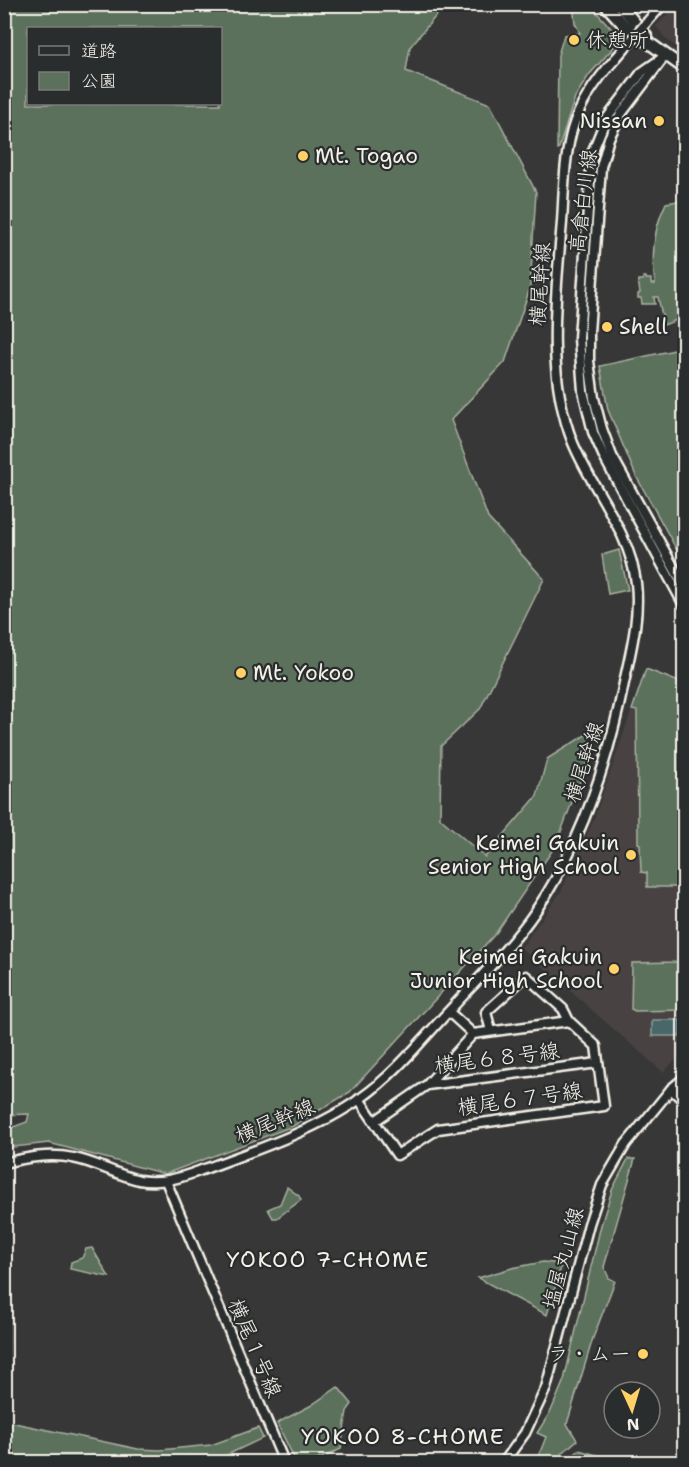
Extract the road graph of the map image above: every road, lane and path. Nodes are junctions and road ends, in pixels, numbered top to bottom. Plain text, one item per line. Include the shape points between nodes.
1 (605, 4) edge
2 (619, 4) edge
3 (650, 4) edge
4 (663, 4) edge
5 (656, 12) junction
6 (665, 56) junction
7 (684, 68) edge
8 (684, 586) edge
9 (684, 605) edge
10 (449, 1012) junction
11 (569, 1022) junction
12 (491, 1031) junction
13 (473, 1034) junction
14 (598, 1063) junction
15 (684, 1078) edge
16 (428, 1085) junction
17 (671, 1089) junction
18 (359, 1099) junction
19 (684, 1101) edge
20 (375, 1121) junction
21 (4, 1163) edge
22 (166, 1181) junction
23 (284, 1462) edge
24 (504, 1462) edge

1 - 6 main road via 624,26
2 - 6 main road
3 - 5 street
4 - 5 street, 横尾幹線
5 - 10 street, 横尾幹線, bridge via 596,81 572,130 554,349 558,387 573,443 631,556 638,598 634,637 610,742 586,813 554,881 534,914
6 - 7 main road
6 - 8 street, 高倉白川線 via 621,114 601,167 589,361 597,408 612,456
6 - 9 street, 高倉白川線 via 642,72 605,121 592,153 579,338 583,391 593,432
10 - 13 street
10 - 18 street, 横尾幹線 via 393,1072
11 - 12 street
11 - 12 street, 横尾６７号線 via 563,1009 526,976 486,1012
11 - 14 street, 横尾６７号線 via 596,1046
12 - 13 street
13 - 16 street
14 - 16 street, 横尾６８号線
14 - 20 street, 横尾６７号線 via 604,1106 438,1129 397,1155
15 - 17 street, 塩屋丸山線
16 - 20 street, 横尾６８号線
17 - 19 street
17 - 24 street, 塩屋丸山線 via 626,1144 602,1185 546,1388 525,1433
18 - 20 street, 横尾６７号線
18 - 22 street, 横尾幹線 via 311,1126
21 - 22 street, 横尾幹線 via 62,1156 137,1179
22 - 23 street, 横尾１号線

